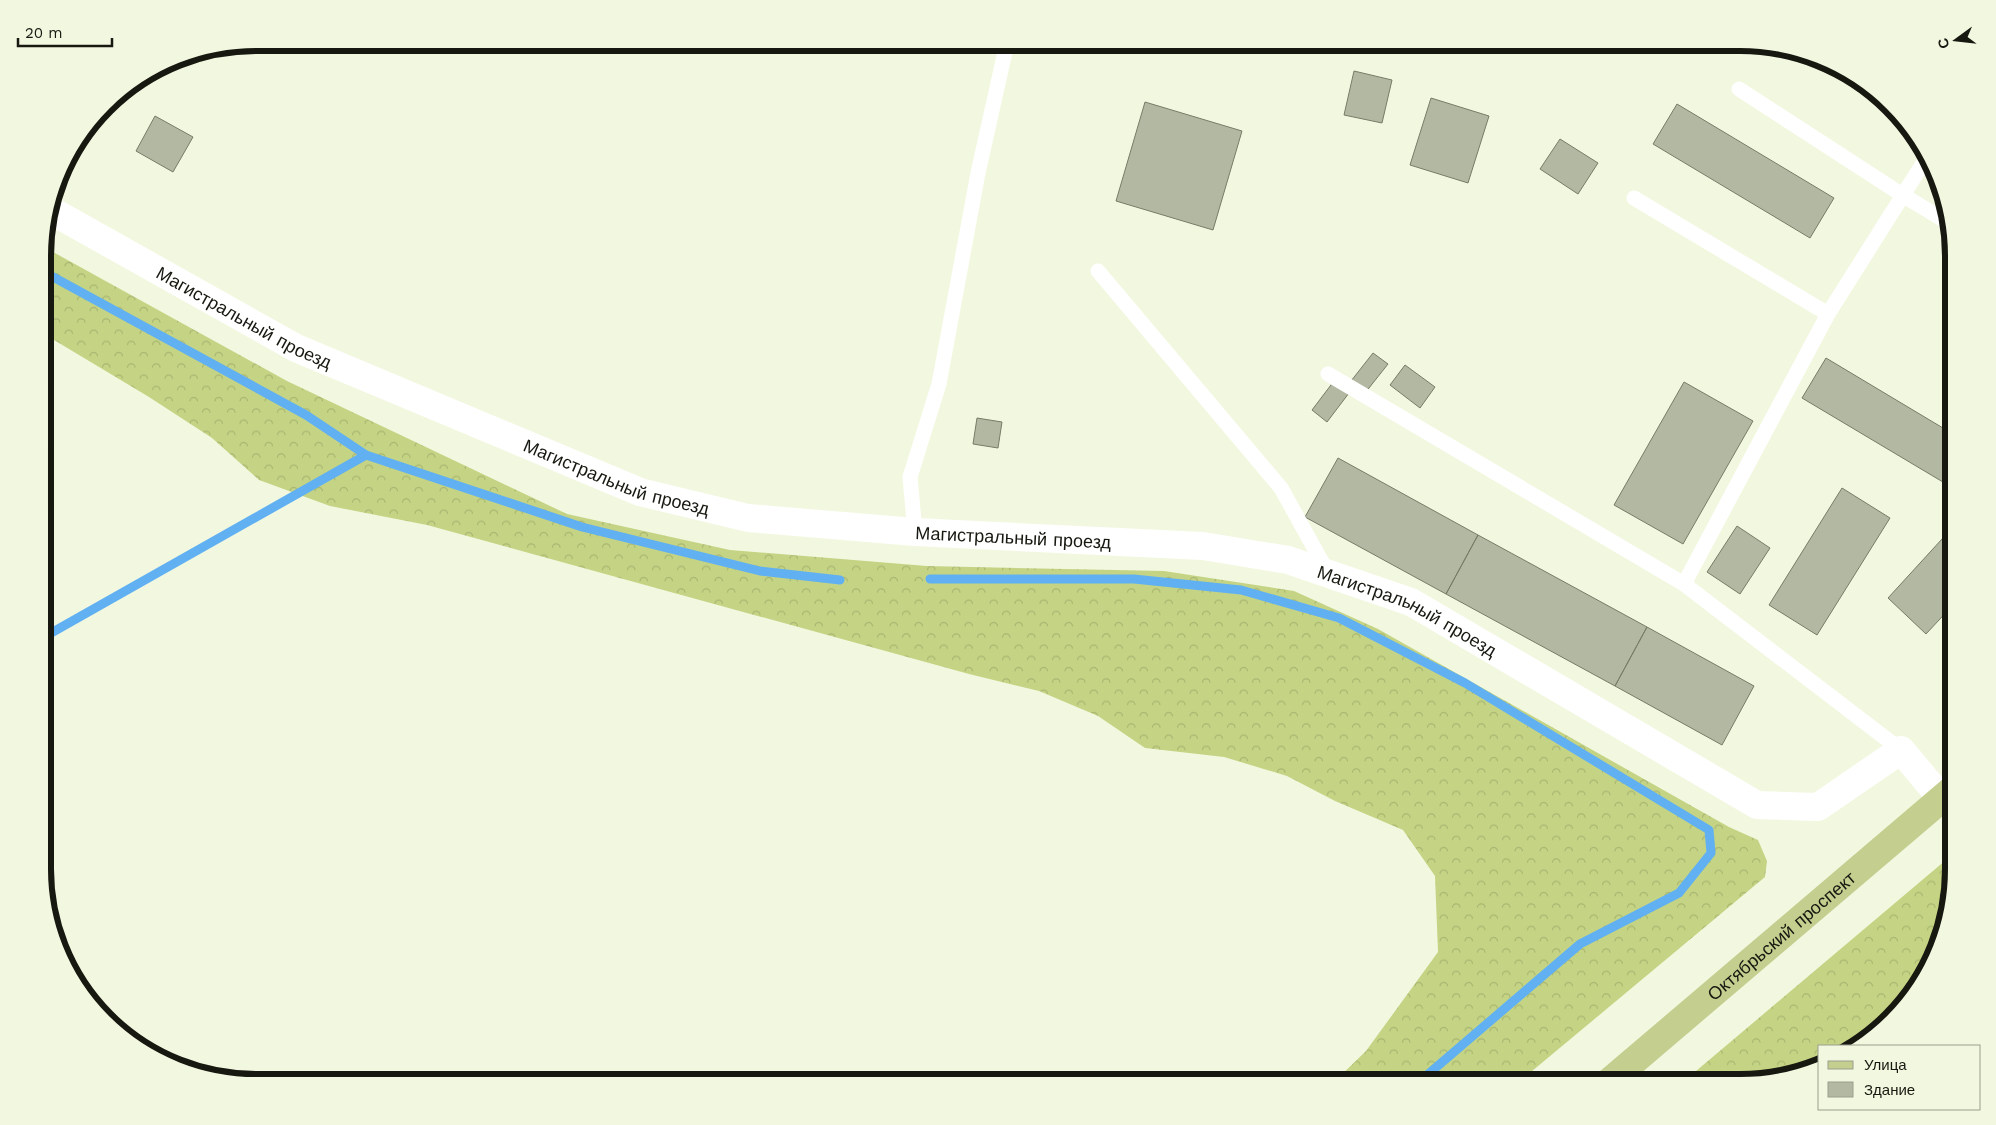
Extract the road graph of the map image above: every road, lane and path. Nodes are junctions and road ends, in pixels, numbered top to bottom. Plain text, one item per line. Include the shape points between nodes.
1 (1005, 51) edge
2 (1739, 89) dead end
3 (1923, 164) edge
4 (1904, 196) junction
5 (1634, 198) dead end
6 (56, 213) edge
7 (1942, 219) edge
8 (1098, 271) dead end
9 (1828, 314) junction
10 (1328, 374) dead end
11 (915, 532) junction
12 (1328, 574) junction
13 (1684, 584) junction
14 (1901, 750) junction
15 (1945, 792) edge
16 (1945, 796) edge
17 (1618, 1074) edge

1 - 11 lane via 978,173 939,384 910,477
2 - 4 lane
3 - 4 lane
4 - 7 lane
4 - 9 lane
5 - 9 lane
6 - 11 street, Магистральный проезд via 296,348 640,492 748,518
8 - 12 lane via 1281,488
9 - 13 lane
10 - 13 lane
11 - 12 street, Магистральный проезд via 1203,546 1288,560
12 - 14 street, Магистральный проезд via 1411,602 1757,805 1818,807
13 - 14 lane
14 - 15 street
16 - 17 main road, Октябрьский проспект

